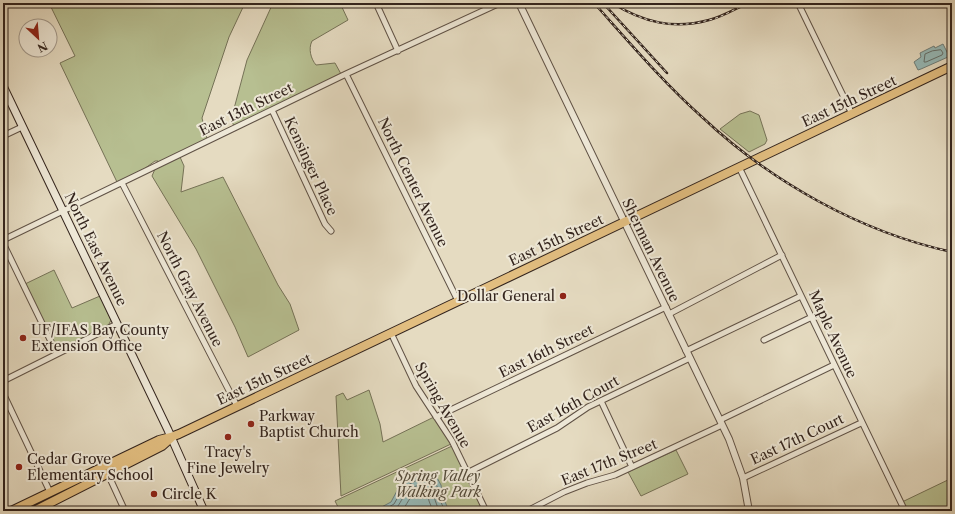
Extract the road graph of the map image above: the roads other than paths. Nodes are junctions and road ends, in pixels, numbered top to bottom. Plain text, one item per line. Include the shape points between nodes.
1 (376, 3) edge
2 (500, 3) edge
3 (519, 3) edge
4 (798, 3) edge
5 (398, 50) junction
6 (952, 66) edge
7 (346, 74) junction
8 (3, 86) edge
9 (272, 110) junction
10 (852, 114) junction
11 (22, 127) junction
12 (3, 136) edge
13 (739, 167) junction
14 (122, 183) junction
15 (63, 211) junction
16 (625, 222) junction
17 (331, 231) dead end
18 (3, 240) edge
19 (3, 243) edge
20 (782, 255) junction
21 (801, 296) junction
22 (458, 301) junction
23 (666, 307) junction
24 (669, 314) junction
25 (812, 317) junction
26 (117, 324) junction
27 (391, 333) junction
28 (764, 340) dead end
29 (686, 351) junction
30 (57, 354) junction
31 (690, 358) junction
32 (834, 365) junction
33 (3, 381) edge
34 (3, 393) edge
35 (601, 401) junction
36 (237, 406) junction
37 (436, 416) junction
38 (721, 423) junction
39 (861, 423) junction
40 (171, 438) junction
41 (632, 468) junction
42 (106, 470) junction
43 (467, 473) junction
44 (743, 478) junction
45 (50, 492) junction
46 (61, 497) junction
47 (32, 501) junction
48 (46, 505) junction
49 (11, 511) edge
50 (35, 511) edge
51 (125, 511) edge
52 (204, 511) edge
53 (486, 511) edge
54 (527, 511) edge
55 (749, 511) edge
56 (905, 511) edge

1 - 5 street
2 - 5 street, East 13th Street
3 - 16 street, Sherman Avenue
4 - 10 street
5 - 7 street, East 13th Street
6 - 10 main road, East 15th Street
7 - 9 street, East 13th Street
7 - 22 street, North Center Avenue
8 - 11 main road, North East Avenue
9 - 14 street, East 13th Street
9 - 17 street, Kensinger Place via 325,224
10 - 13 main road, East 15th Street
11 - 12 street
11 - 15 main road, North East Avenue
13 - 16 main road, East 15th Street
13 - 20 street, Maple Avenue
14 - 15 street, East 13th Street
14 - 36 street, North Gray Avenue
15 - 18 street, East 13th Street
15 - 26 main road, North East Avenue
16 - 22 main road, East 15th Street
16 - 23 street, Sherman Avenue
19 - 30 street
20 - 21 street, Maple Avenue
20 - 24 street
21 - 25 street, Maple Avenue
21 - 29 street
22 - 27 main road, East 15th Street
23 - 24 street, Sherman Avenue
23 - 37 street, East 16th Street
24 - 29 street, Sherman Avenue
25 - 28 street
25 - 32 street, Maple Avenue
26 - 30 street
26 - 40 main road, North East Avenue
27 - 36 main road, East 15th Street
27 - 37 street, Spring Avenue via 416,386
29 - 31 street, Sherman Avenue
30 - 33 street
31 - 35 street, East 16th Court
31 - 38 street, Sherman Avenue
32 - 38 street, East 17th Street
32 - 39 street, Maple Avenue
34 - 45 street
35 - 41 street
35 - 43 street, East 16th Court via 557,428
36 - 40 main road, East 15th Street
37 - 43 street, Spring Avenue via 452,441
38 - 41 street, East 17th Street
38 - 44 street, Sherman Avenue
39 - 44 street, East 17th Court
39 - 56 street, Maple Avenue
40 - 42 main road, East 15th Street via 159,440
40 - 52 main road, North East Avenue
41 - 54 street, East 17th Street via 564,492
42 - 45 main road, East 15th Street
42 - 46 main road, East 15th Street
42 - 51 street
43 - 53 street, Spring Avenue
44 - 55 street, Sherman Avenue
45 - 46 main road via 54,497
45 - 47 main road, East 15th Street
45 - 48 main road
46 - 48 main road, East 15th Street
47 - 49 main road, East 15th Street
47 - 50 street
48 - 50 main road, East 15th Street

